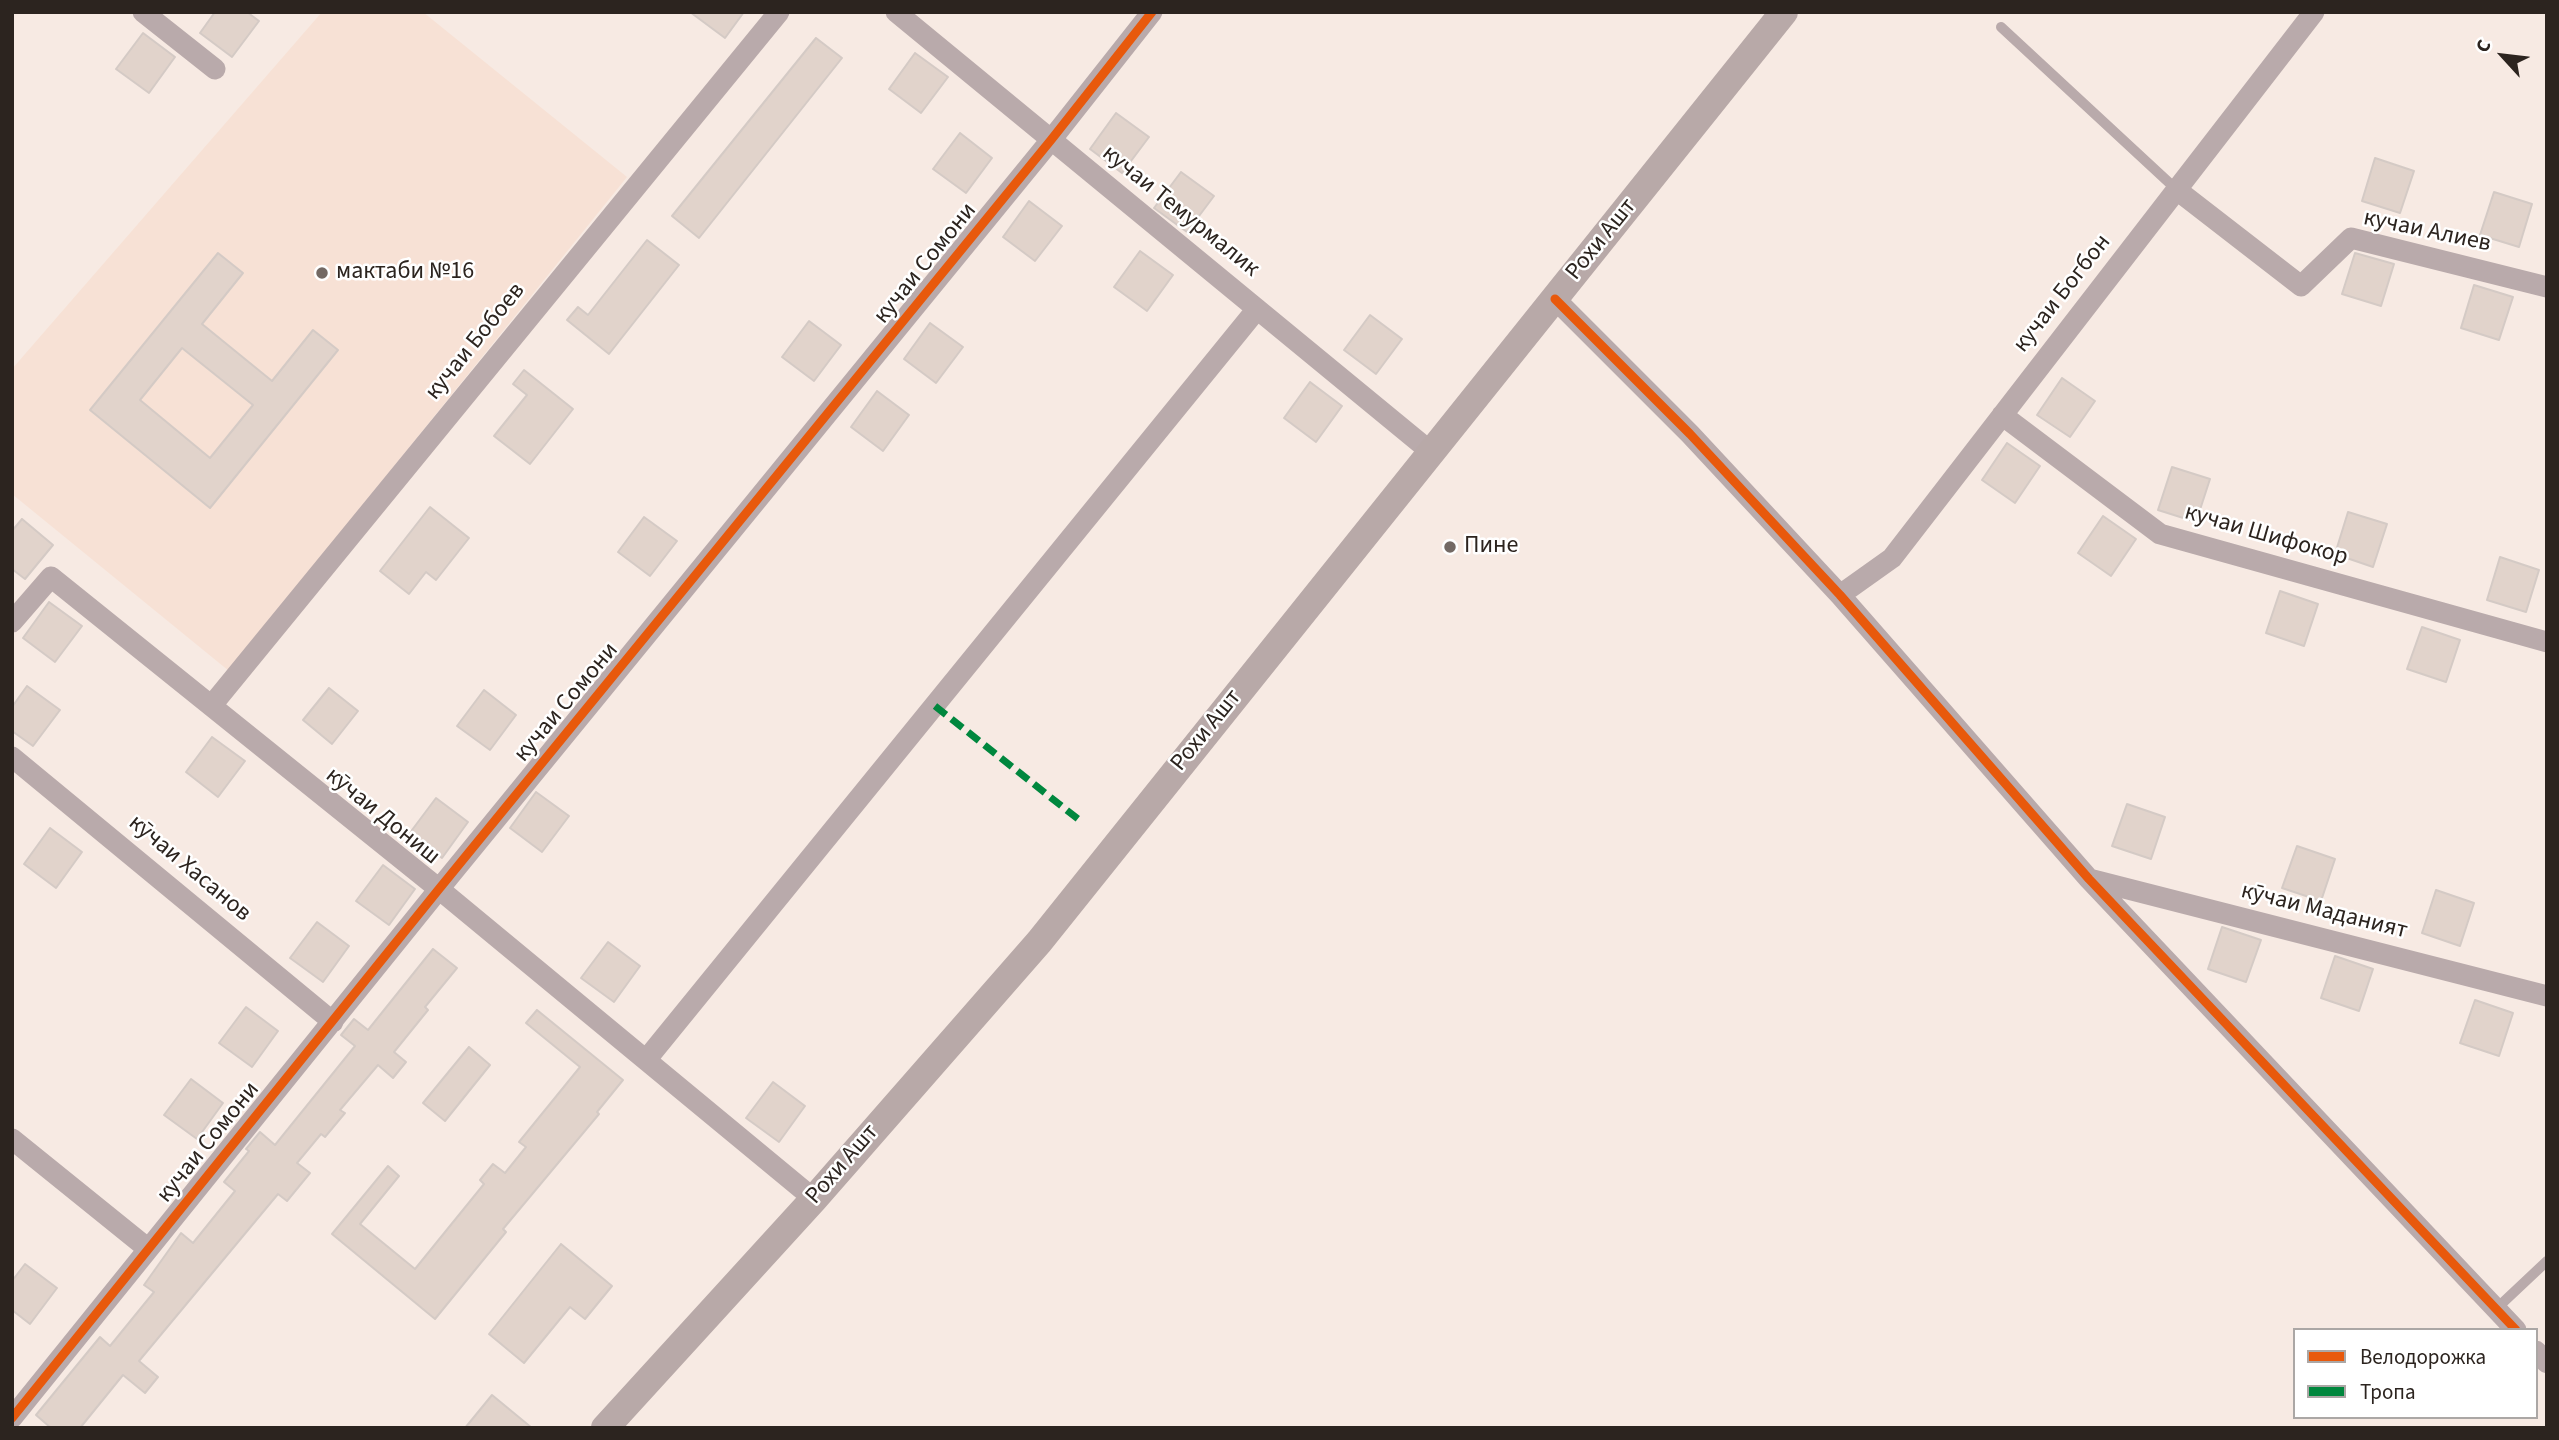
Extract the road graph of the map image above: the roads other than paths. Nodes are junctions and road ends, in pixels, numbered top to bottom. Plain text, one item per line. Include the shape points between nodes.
1 (143, 12) edge
2 (779, 12) edge
3 (896, 12) edge
4 (1152, 12) edge
5 (1784, 12) edge
6 (2314, 12) edge
7 (2001, 27) dead end
8 (215, 69) dead end
9 (1051, 140) junction
10 (2177, 190) junction
11 (2547, 287) edge
12 (1555, 299) junction
13 (1257, 309) junction
14 (2002, 415) junction
15 (1431, 452) junction
16 (1840, 595) junction
17 (12, 622) edge
18 (2547, 642) edge
19 (212, 705) junction
20 (12, 757) edge
21 (2088, 878) junction
22 (439, 889) junction
23 (2547, 996) edge
24 (333, 1022) junction
25 (646, 1060) junction
26 (12, 1139) edge
27 (814, 1199) junction
28 (147, 1248) junction
29 (2547, 1261) edge
30 (2496, 1309) junction
31 (2514, 1328) edge
32 (12, 1418) edge
33 (605, 1428) edge

1 - 8 street
2 - 19 street, кучаи Бобоев
3 - 9 street, кучаи Темурмалик
4 - 9 street, кучаи Сомони
5 - 12 main road, Рохи Ашт
6 - 10 street, кучаи Богбон
7 - 10 lane
9 - 13 street, кучаи Темурмалик
9 - 22 street, кучаи Сомони
10 - 11 street, кучаи Алиев via 2301,286 2351,237
10 - 14 street, кучаи Богбон
12 - 15 main road, Рохи Ашт
12 - 16 street via 1690,434
13 - 15 street, кучаи Темурмалик
13 - 25 street
14 - 16 street, кучаи Богбон via 1892,558
14 - 18 street, кучаи Шифокор via 2160,534
15 - 27 main road, Рохи Ашт via 1038,942
16 - 21 street
17 - 19 street, кӯчаи Дониш via 51,577
19 - 22 street, кӯчаи Дониш
20 - 24 street, кӯчаи Хасанов
21 - 23 street, кӯчаи Маданият
21 - 30 street
22 - 24 street, кучаи Сомони
22 - 25 street, кӯчаи Дониш
24 - 28 street, кучаи Сомони
25 - 27 street, кӯчаи Дониш
26 - 28 street
27 - 33 main road, Рохи Ашт
28 - 32 street, кучаи Сомони
29 - 30 lane
30 - 31 street

